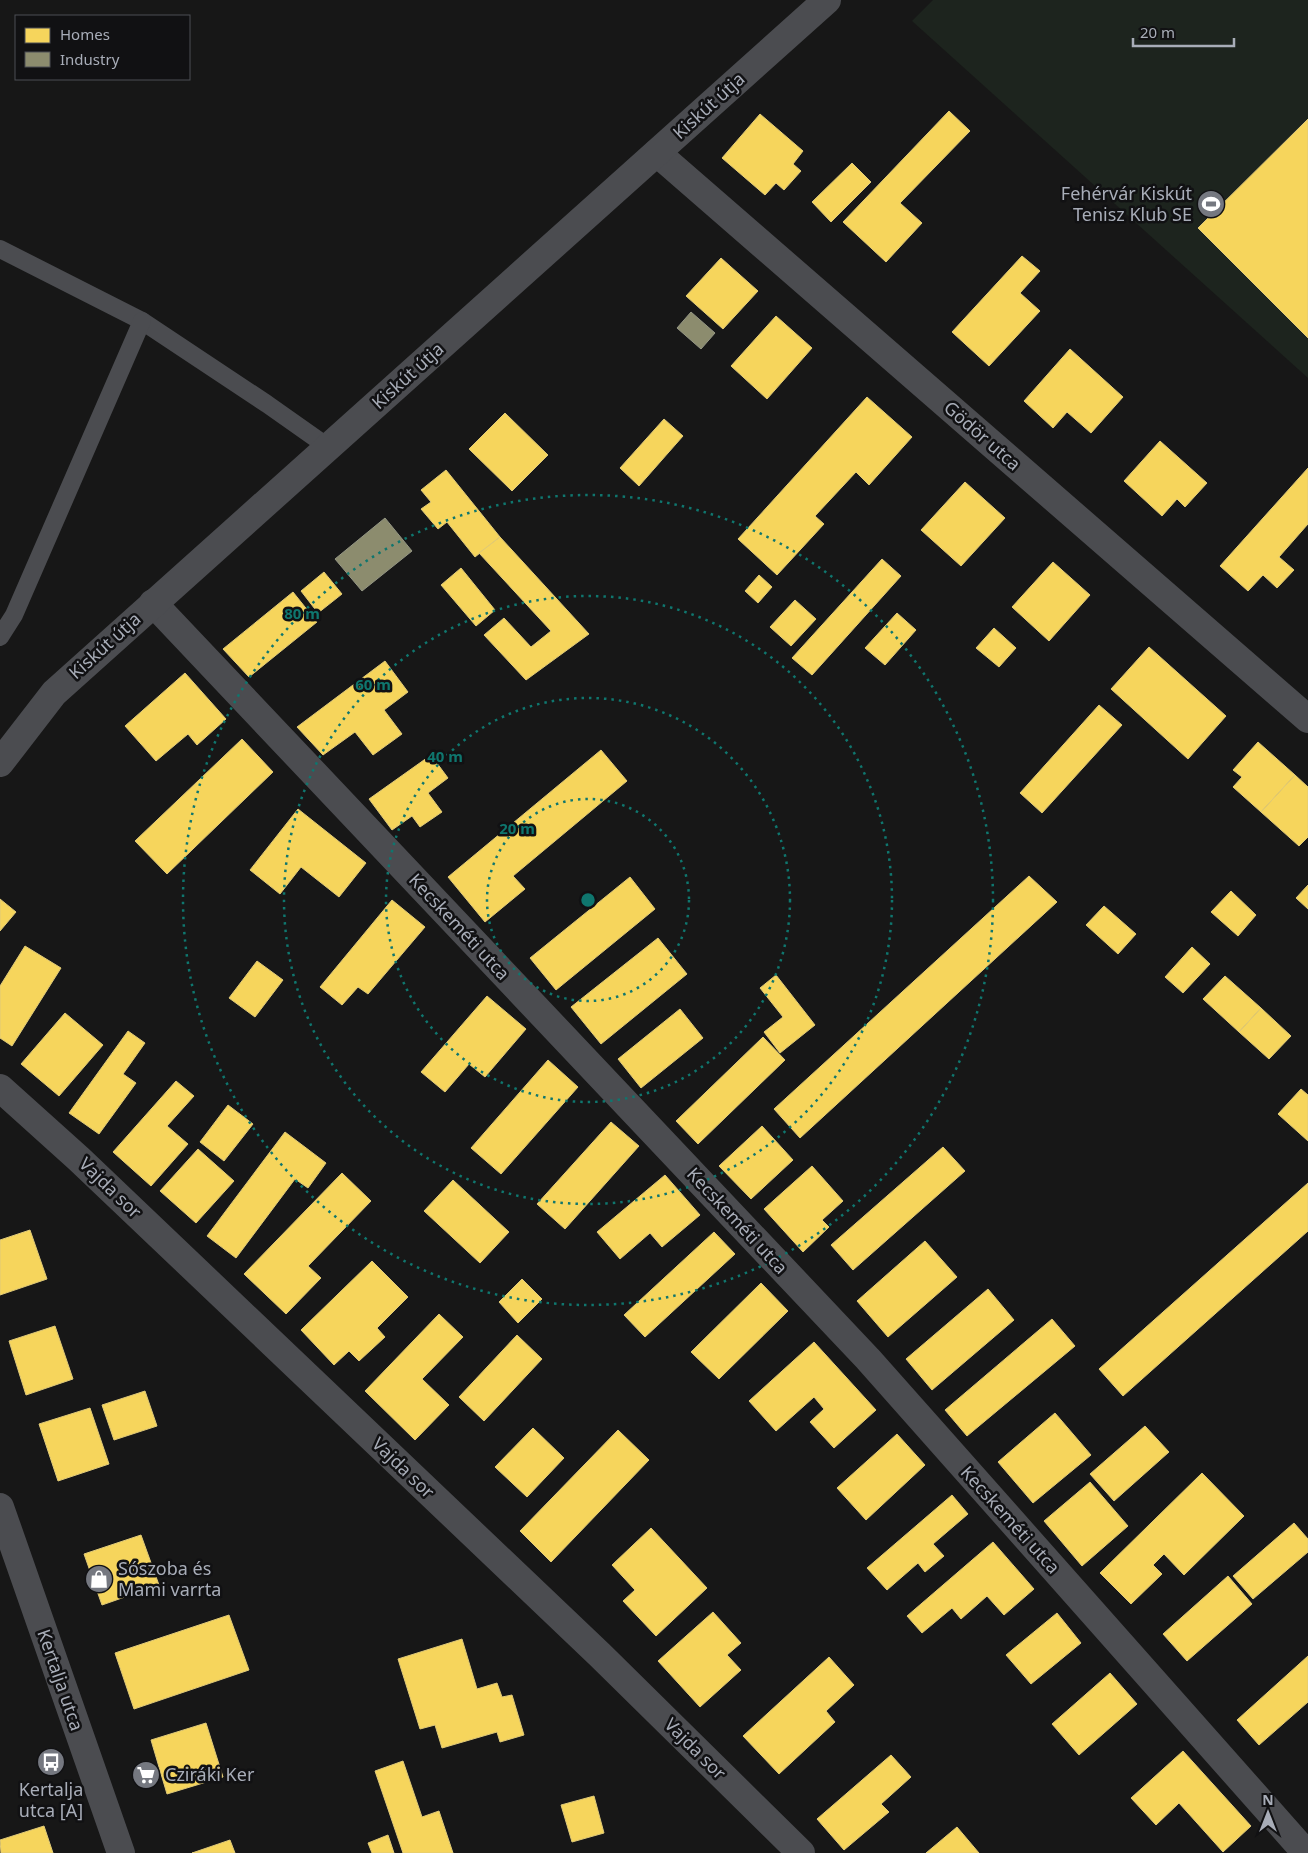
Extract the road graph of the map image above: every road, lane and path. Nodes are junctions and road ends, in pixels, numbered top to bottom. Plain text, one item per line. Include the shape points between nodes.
1 (827, 0) edge
2 (657, 153) junction
3 (0, 249) edge
4 (142, 321) junction
5 (328, 447) junction
6 (153, 603) junction
7 (0, 637) edge
8 (1308, 720) edge
9 (0, 763) edge
10 (0, 1088) edge
11 (0, 1506) edge
12 (1305, 1851) edge
13 (120, 1853) edge
14 (801, 1853) edge

1 - 2 street, Kiskút útja
2 - 5 street, Kiskút útja
2 - 8 street, Gödör utca
3 - 4 lane
4 - 5 lane
4 - 7 lane via 14,614
5 - 6 street, Kiskút útja
6 - 9 street, Kiskút útja via 54,693
6 - 12 street, Kecskeméti utca via 868,1359
10 - 14 street, Vajda sor via 79,1159 593,1648
11 - 13 street, Kertalja utca

